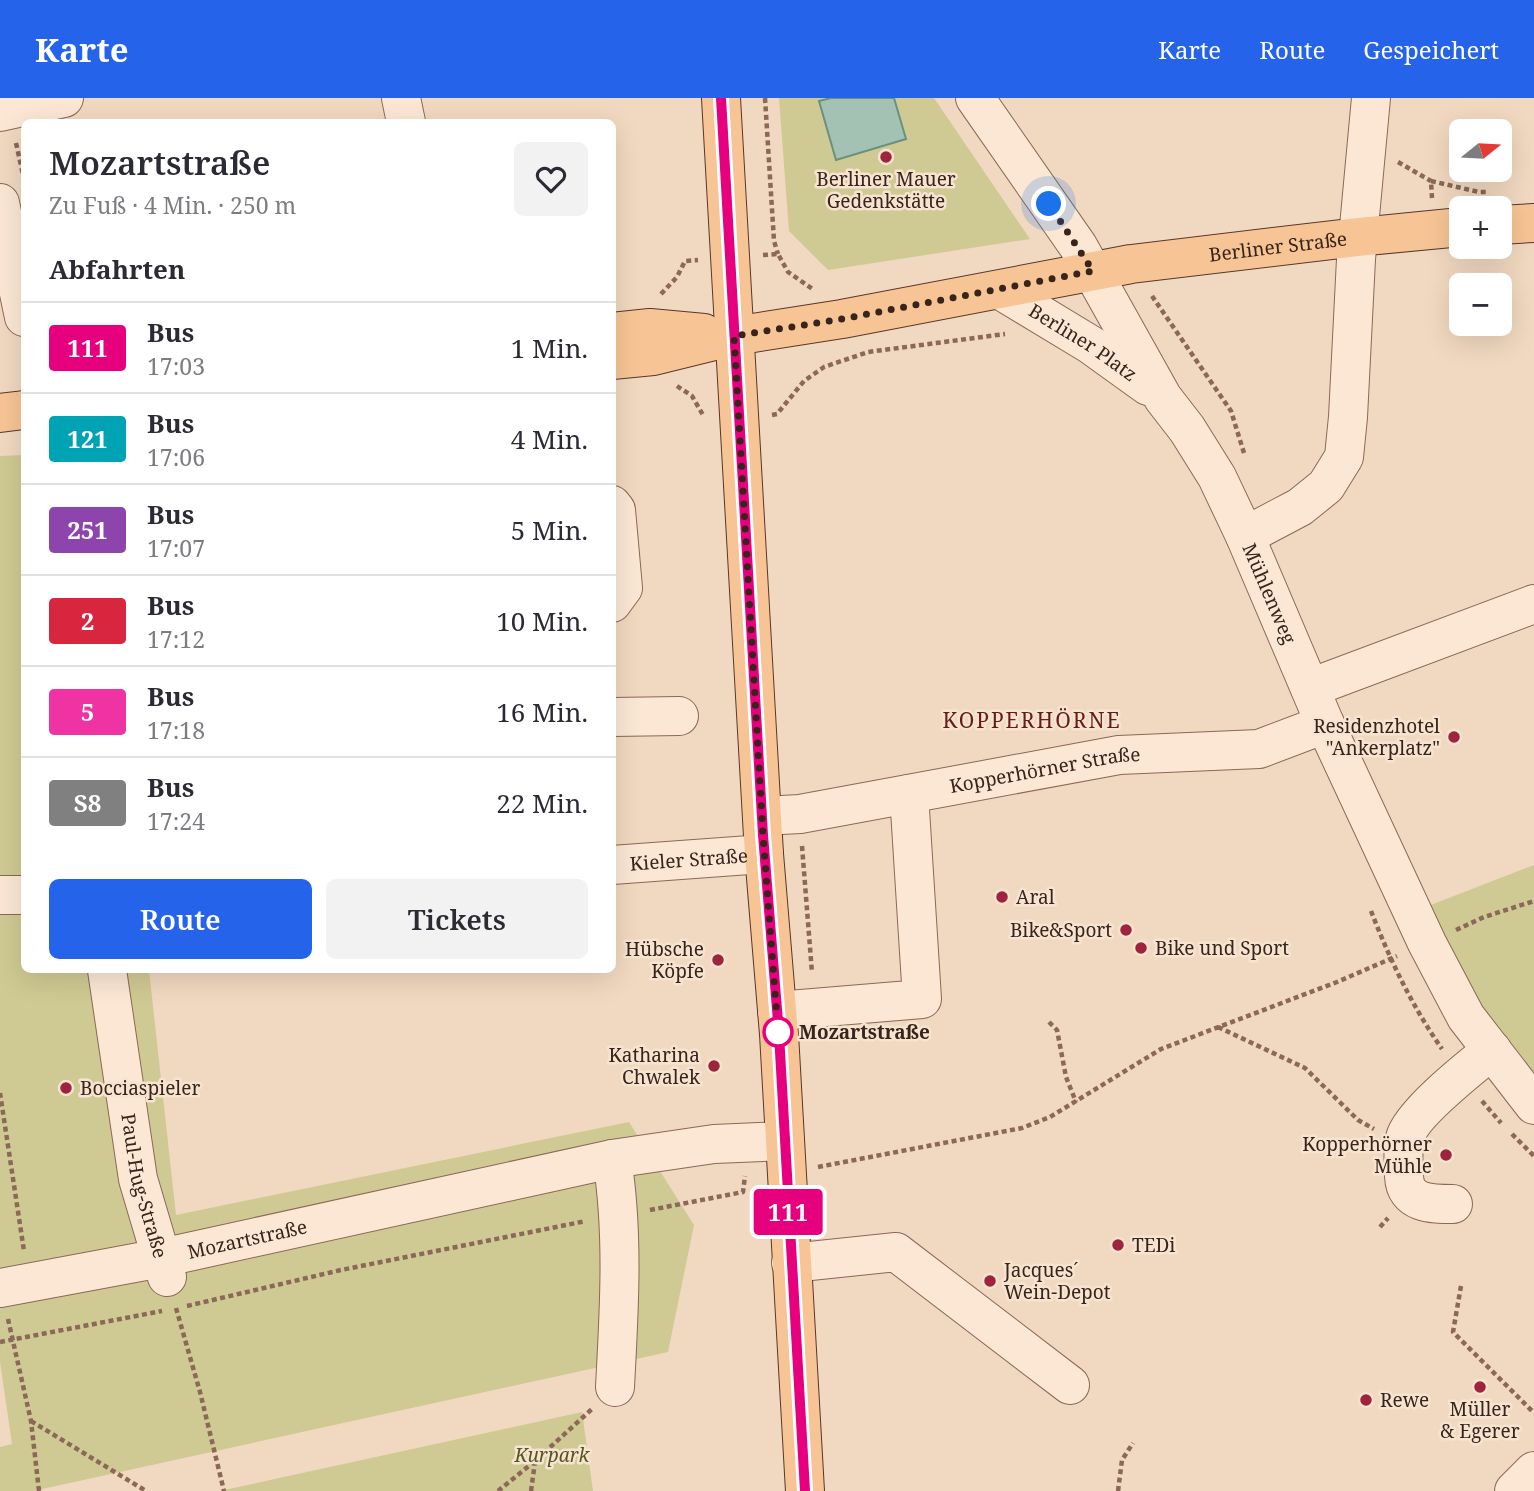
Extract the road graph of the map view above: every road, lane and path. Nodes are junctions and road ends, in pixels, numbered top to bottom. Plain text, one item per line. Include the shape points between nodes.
1 (64, 98) edge
2 (401, 98) edge
3 (721, 98) edge
4 (765, 98) edge
5 (975, 98) edge
6 (1371, 98) edge
7 (0, 112) edge
8 (405, 119) edge
9 (0, 203) edge
10 (1534, 223) edge
11 (1512, 224) edge
12 (1449, 228) edge
13 (1358, 237) junction
14 (778, 254) dead end
15 (1093, 271) junction
16 (1000, 290) junction
17 (21, 303) edge
18 (616, 332) edge
19 (1014, 332) dead end
20 (734, 336) junction
21 (616, 360) edge
22 (824, 367) dead end
23 (1163, 398) junction
24 (21, 410) edge
25 (0, 413) edge
26 (616, 510) edge
27 (1245, 536) junction
28 (616, 598) edge
29 (1534, 604) edge
30 (1310, 688) junction
31 (679, 716) dead end
32 (616, 717) edge
33 (1325, 724) junction
34 (909, 794) junction
35 (762, 816) junction
36 (764, 854) junction
37 (616, 866) edge
38 (0, 895) edge
39 (21, 895) edge
40 (1534, 901) edge
41 (1370, 909) dead end
42 (1427, 943) junction
43 (1390, 959) junction
44 (107, 973) edge
45 (777, 1011) junction
46 (1049, 1021) dead end
47 (1218, 1027) junction
48 (1492, 1050) junction
49 (1461, 1076) junction
50 (0, 1093) edge
51 (1076, 1102) junction
52 (1534, 1105) edge
53 (1405, 1136) junction
54 (785, 1155) junction
55 (1534, 1156) edge
56 (612, 1159) junction
57 (745, 1172) dead end
58 (1453, 1204) dead end
59 (618, 1216) junction
60 (791, 1263) junction
61 (168, 1281) junction
62 (1461, 1286) dead end
63 (12, 1294) edge
64 (13, 1339) junction
65 (0, 1342) edge
66 (1070, 1385) dead end
67 (615, 1387) joint
68 (1534, 1413) edge
69 (30, 1421) junction
70 (1133, 1443) dead end
71 (535, 1461) junction
72 (1534, 1471) edge
73 (39, 1491) edge
74 (146, 1491) edge
75 (224, 1491) edge
76 (498, 1491) edge
77 (531, 1491) edge
78 (805, 1491) edge
79 (1118, 1491) edge
80 (1514, 1491) edge

1 - 7 street
2 - 8 street
3 - 20 main road
4 - 14 path
5 - 15 street, Mühlenweg
6 - 13 street
9 - 17 street
10 - 11 main road
12 - 13 main road, Berliner Straße
13 - 15 main road, Berliner Straße
13 - 27 street via 1344,457 1326,486 1291,512
15 - 16 main road, Berliner Platz
15 - 23 street, Mühlenweg
16 - 20 main road, Berliner Platz
16 - 23 street, Berliner Platz via 1115,360
18 - 20 main road via 650,328
19 - 22 path via 868,352
20 - 21 main road via 653,356
20 - 35 main road
23 - 27 street, Mühlenweg via 1217,477
24 - 25 main road
26 - 28 street via 623,588
27 - 30 street, Mühlenweg
29 - 30 street
30 - 33 street, Mühlenweg
31 - 32 street
33 - 34 street, Kopperhörner Straße via 1259,749 1119,755
33 - 42 street, Mühlenweg
34 - 35 street, Kopperhörner Straße via 800,814
34 - 45 street via 922,999
35 - 36 main road
36 - 37 street, Kieler Straße
36 - 45 main road
38 - 39 street
40 - 42 path
41 - 43 path
42 - 43 path
42 - 48 street, Mühlenweg via 1466,1017
43 - 47 path
43 - 49 path via 1422,1020
44 - 61 street, Paul-Hug-Straße via 138,1179
45 - 54 main road
46 - 51 path via 1057,1030
47 - 51 path via 1161,1049
47 - 53 path via 1305,1068 1358,1120 1388,1136
48 - 49 street
48 - 52 street, Mühlenweg
49 - 53 street via 1416,1117
49 - 55 path
50 - 63 path
51 - 54 path via 1022,1128 841,1164
53 - 58 street via 1405,1187 1428,1204
54 - 56 street, Mozartstraße via 714,1144
54 - 60 main road
56 - 59 street
56 - 61 street, Mozartstraße
57 - 59 path via 743,1192
59 - 61 path via 341,1270
59 - 67 street
60 - 66 street via 895,1252
60 - 78 main road
61 - 63 street, Mozartstraße
61 - 64 path
61 - 75 path
62 - 68 path via 1453,1332
63 - 64 path
64 - 65 path
64 - 69 path
67 - 71 path
69 - 73 path
69 - 74 path
70 - 79 path via 1122,1460
71 - 76 path
71 - 77 path
72 - 80 street

